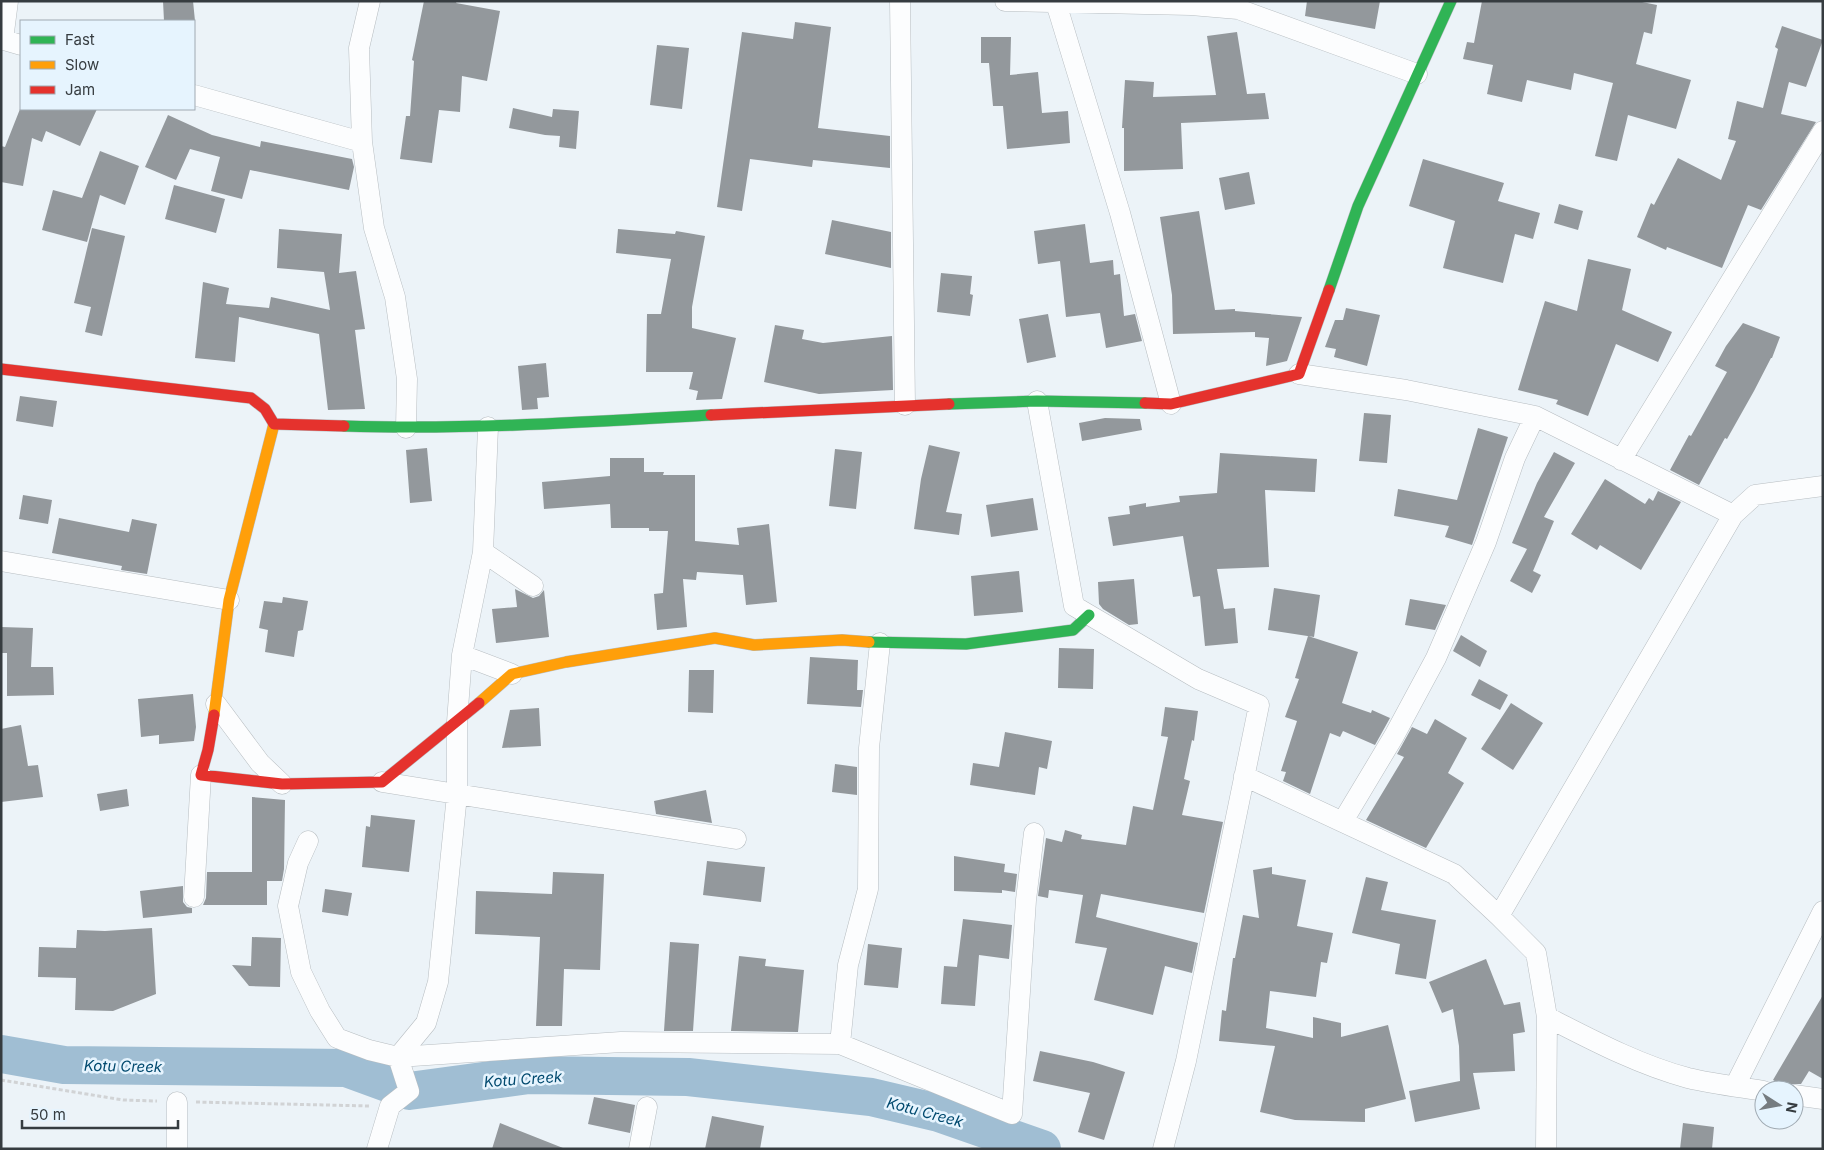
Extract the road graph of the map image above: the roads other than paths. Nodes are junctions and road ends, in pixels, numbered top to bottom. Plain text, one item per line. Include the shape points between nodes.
1 (8, 1) edge
2 (370, 1) edge
3 (900, 1) edge
4 (1005, 1) edge
5 (1451, 1) edge
6 (1056, 3) junction
7 (8, 41) edge
8 (1417, 74) junction
9 (195, 95) edge
10 (1823, 131) edge
11 (362, 142) junction
12 (1, 369) edge
13 (1300, 374) junction
14 (1037, 401) junction
15 (1171, 404) junction
16 (905, 405) junction
17 (1535, 416) junction
18 (274, 424) junction
19 (488, 427) junction
20 (406, 428) junction
21 (1621, 460) junction
22 (1823, 486) edge
23 (1733, 515) junction
24 (483, 552) junction
25 (1, 561) edge
26 (533, 586) dead end
27 (229, 600) junction
28 (1089, 615) junction
29 (880, 643) junction
30 (462, 655) junction
31 (512, 674) junction
32 (216, 704) junction
33 (457, 722) junction
34 (201, 776) junction
35 (1244, 776) junction
36 (382, 782) junction
37 (282, 784) junction
38 (457, 795) junction
39 (1343, 821) junction
40 (1034, 833) dead end
41 (736, 839) dead end
42 (308, 840) dead end
43 (194, 897) dead end
44 (1823, 911) edge
45 (1499, 916) junction
46 (1547, 1017) junction
47 (840, 1044) junction
48 (398, 1057) junction
49 (1735, 1086) junction
50 (1754, 1089) edge
51 (1804, 1096) edge
52 (1823, 1099) edge
53 (177, 1102) dead end
54 (647, 1107) dead end
55 (177, 1149) edge
56 (377, 1149) edge
57 (639, 1149) edge
58 (1163, 1149) edge
59 (1546, 1149) edge

1 - 7 street
2 - 11 street via 359,48
3 - 16 street
4 - 6 street
5 - 8 street
6 - 8 street via 1238,9
6 - 15 street via 1120,213
8 - 13 street via 1358,206
9 - 11 street
10 - 21 street
11 - 20 street via 374,228 395,297 407,379
12 - 18 street via 251,398 265,409
13 - 15 street
13 - 17 street via 1406,390
14 - 15 street
14 - 16 street
14 - 28 street via 1074,606
16 - 19 street
17 - 21 street
17 - 39 street via 1515,458 1486,542 1436,658
18 - 20 street
18 - 27 street
19 - 20 street
19 - 24 street
21 - 23 street
22 - 23 street via 1755,495
23 - 45 street
24 - 26 street
24 - 30 street
25 - 27 street
27 - 32 street
28 - 29 street via 1073,630 966,644
28 - 35 street via 1198,679 1258,705
29 - 31 street via 842,640 754,645 715,638 575,660
29 - 47 street via 869,748 868,889 848,965
30 - 31 street
30 - 33 street
31 - 33 street
32 - 34 street
32 - 37 street via 260,763
33 - 36 street
33 - 38 street
34 - 37 street
34 - 43 street
35 - 39 street
35 - 58 street via 1186,1061
36 - 37 street
36 - 38 street
38 - 41 street
38 - 48 street via 438,982 426,1023
39 - 45 street via 1454,874
40 - 47 street via 1026,900 1012,1114
42 - 48 street via 298,863 288,906 301,972 337,1038
44 - 49 street
45 - 46 street via 1536,954
46 - 49 street via 1656,1068
46 - 59 street
47 - 48 street via 621,1042
48 - 56 street via 409,1091 390,1106
49 - 50 street
51 - 52 street
53 - 55 street
54 - 57 street

